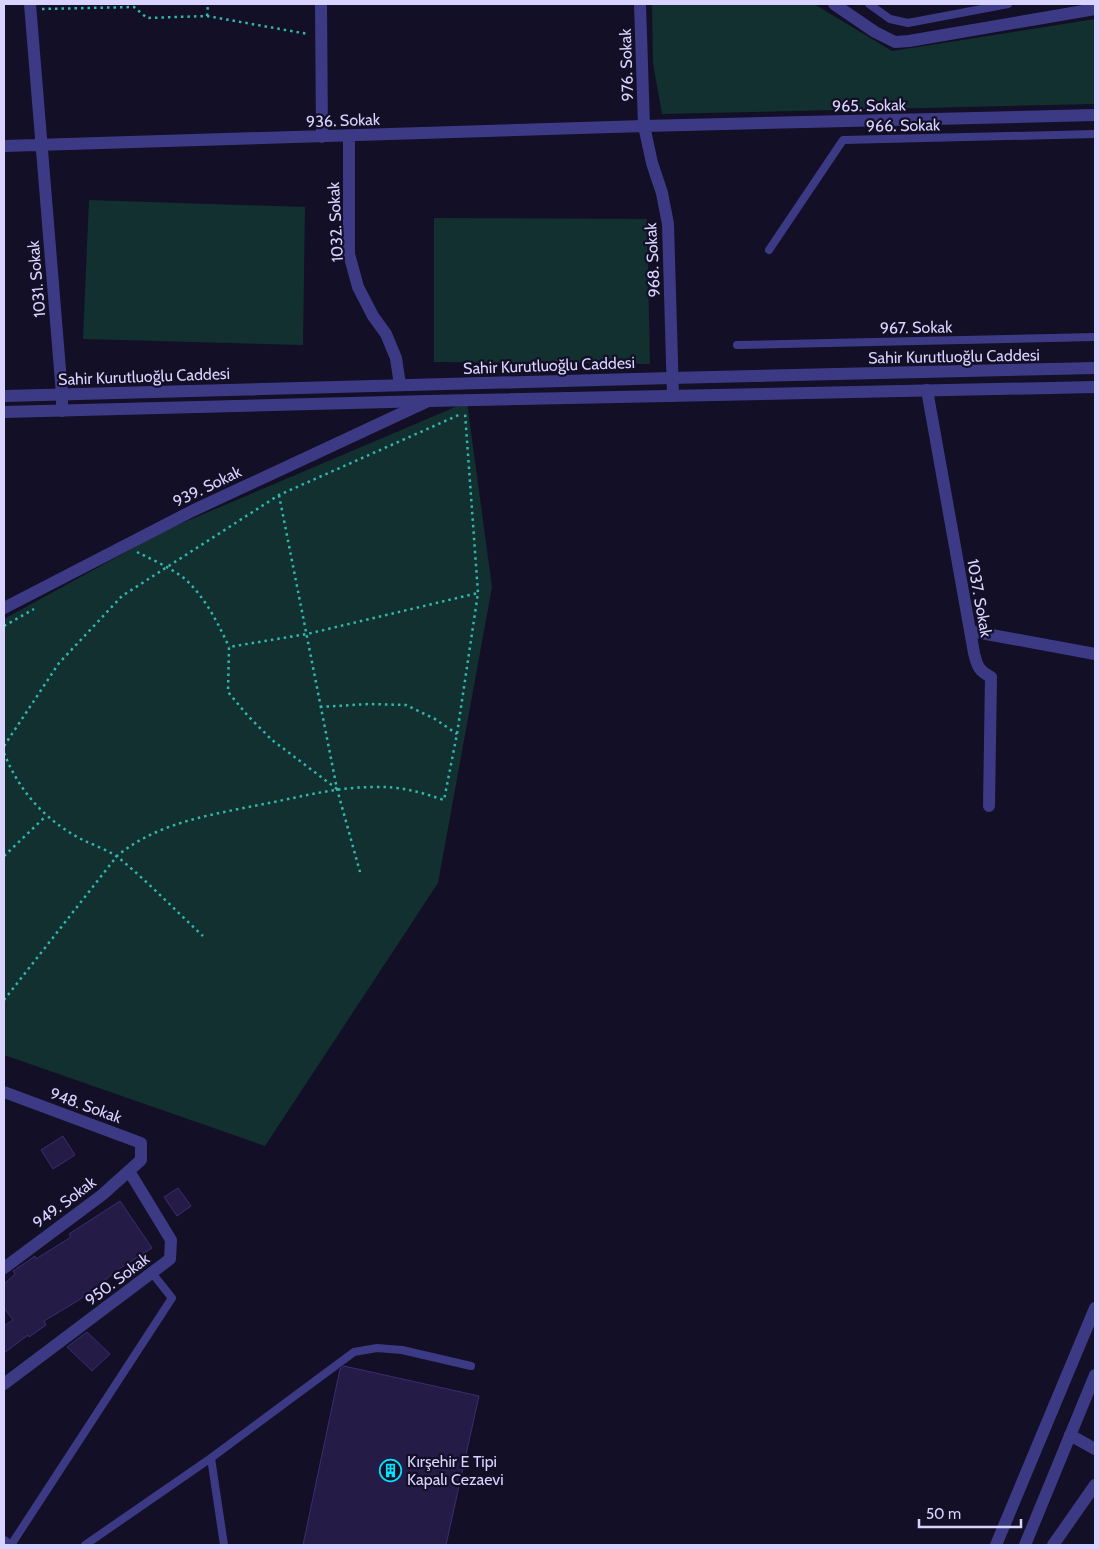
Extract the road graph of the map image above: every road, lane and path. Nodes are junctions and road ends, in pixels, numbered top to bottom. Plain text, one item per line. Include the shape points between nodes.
1 (208, 4) edge
2 (321, 4) edge
3 (640, 4) edge
4 (834, 4) edge
5 (869, 4) edge
6 (1008, 4) edge
7 (134, 5) edge
8 (30, 6) edge
9 (1095, 9) edge
10 (207, 16) junction
11 (322, 36) junction
12 (1095, 115) edge
13 (644, 126) junction
14 (1095, 134) edge
15 (349, 136) junction
16 (322, 137) junction
17 (42, 144) junction
18 (4, 146) edge
19 (769, 250) dead end
20 (1095, 337) edge
21 (737, 345) dead end
22 (1095, 368) edge
23 (671, 378) junction
24 (400, 385) junction
25 (1095, 387) edge
26 (927, 390) junction
27 (62, 394) junction
28 (4, 396) edge
29 (673, 396) junction
30 (428, 401) junction
31 (62, 411) junction
32 (4, 412) edge
33 (279, 495) junction
34 (136, 552) dead end
35 (166, 567) junction
36 (478, 593) junction
37 (37, 607) dead end
38 (4, 608) edge
39 (4, 626) edge
40 (970, 631) junction
41 (308, 634) junction
42 (229, 647) junction
43 (1095, 654) edge
44 (320, 707) junction
45 (457, 734) junction
46 (4, 746) edge
47 (4, 753) edge
48 (337, 789) junction
49 (989, 806) dead end
50 (46, 816) junction
51 (4, 856) edge
52 (117, 856) junction
53 (360, 872) dead end
54 (203, 936) dead end
55 (4, 1000) edge
56 (4, 1092) edge
57 (141, 1160) joint
58 (129, 1170) junction
59 (4, 1268) edge
60 (152, 1273) junction
61 (1095, 1308) edge
62 (471, 1366) dead end
63 (1095, 1375) edge
64 (4, 1384) edge
65 (1070, 1435) junction
66 (1095, 1449) edge
67 (210, 1458) junction
68 (1095, 1485) edge
69 (4, 1542) edge
70 (7, 1545) edge
71 (11, 1545) edge
72 (85, 1545) edge
73 (224, 1545) edge
74 (996, 1545) edge
75 (1025, 1545) edge
76 (1053, 1545) edge

1 - 10 path
2 - 11 street
3 - 13 street, 976. Sokak
4 - 9 street via 895,42
5 - 6 lane via 890,19 908,23
7 - 8 path
7 - 10 path via 147,18
8 - 17 street, 1031. Sokak
10 - 11 path
11 - 16 street
12 - 13 street, 965. Sokak
13 - 15 street, 936. Sokak
13 - 23 street, 968. Sokak via 668,224
14 - 19 lane, 966. Sokak via 844,140
15 - 16 street, 936. Sokak
15 - 24 street, 1032. Sokak via 349,254 358,287 372,316 386,334 396,358
16 - 17 street, 936. Sokak
17 - 18 street, 936. Sokak
17 - 27 street, 1031. Sokak
20 - 21 lane, 967. Sokak
22 - 23 street, Sahir Kurutluoğlu Caddesi
23 - 24 street, Sahir Kurutluoğlu Caddesi
23 - 29 street, 968. Sokak
24 - 27 street, Sahir Kurutluoğlu Caddesi
25 - 26 street, Sahir Kurutluoğlu Caddesi
26 - 29 street, Sahir Kurutluoğlu Caddesi
26 - 40 street, 1037. Sokak
27 - 28 street, Sahir Kurutluoğlu Caddesi
27 - 31 street, 1031. Sokak
29 - 30 street, Sahir Kurutluoğlu Caddesi
30 - 31 street, Sahir Kurutluoğlu Caddesi
30 - 38 street, 939. Sokak via 194,510
31 - 32 street, Sahir Kurutluoğlu Caddesi
33 - 35 path
33 - 36 path via 465,412
33 - 41 path
34 - 35 path
35 - 42 path via 185,580 202,600 219,624
35 - 46 path via 122,596 59,663
36 - 41 path
36 - 45 path
37 - 39 path
40 - 43 street
40 - 49 street, 1037. Sokak via 976,665 991,677
41 - 42 path
41 - 44 path
42 - 48 path via 228,692 272,740
44 - 45 path via 406,705 435,718
44 - 48 path
45 - 48 path via 444,800 408,788
47 - 50 path via 24,792
48 - 52 path via 189,819 132,843
48 - 53 path
50 - 51 path
50 - 52 path
52 - 54 path
52 - 55 path
56 - 57 street, 948. Sokak via 141,1143
57 - 58 street, 949. Sokak
58 - 59 street, 949. Sokak via 102,1195
58 - 60 street, 950. Sokak via 171,1240 170,1259
60 - 64 street, 950. Sokak
60 - 71 lane via 172,1298
61 - 74 street
62 - 67 lane via 402,1350 377,1348 354,1352
63 - 65 street
65 - 66 street
65 - 75 street
67 - 72 lane
67 - 73 lane
68 - 76 street
69 - 70 street

